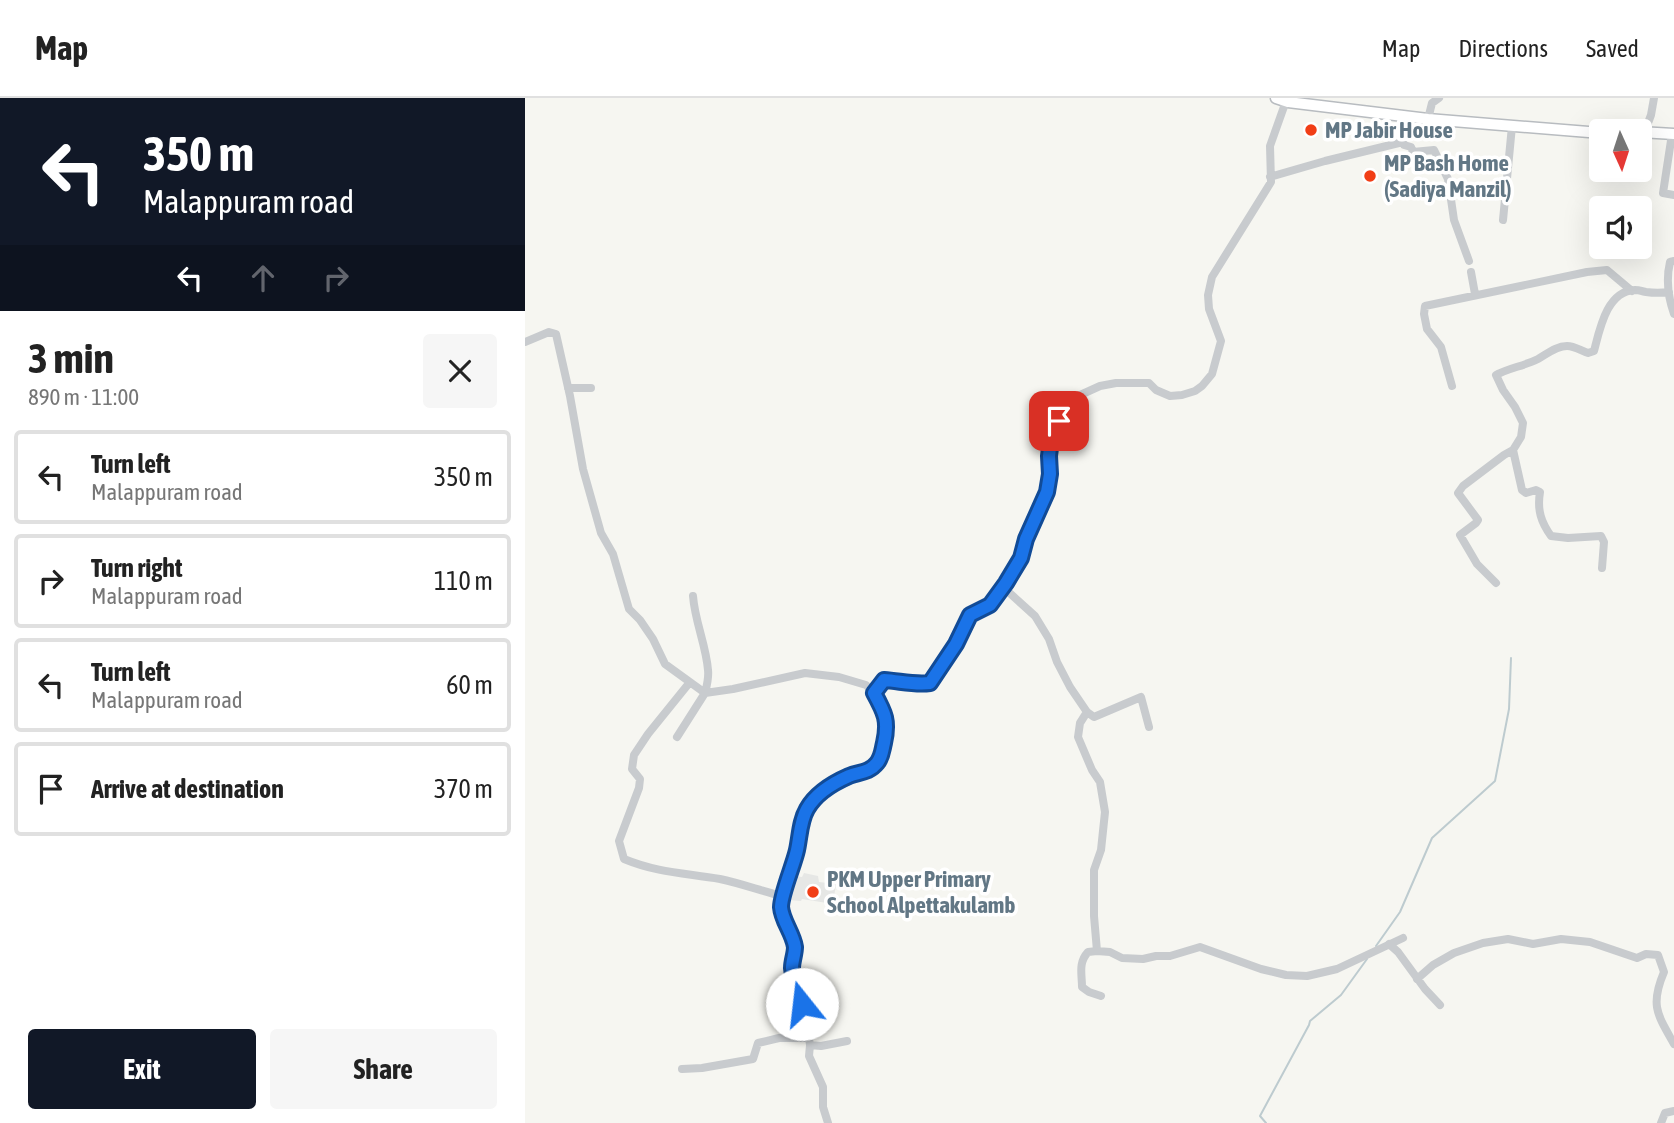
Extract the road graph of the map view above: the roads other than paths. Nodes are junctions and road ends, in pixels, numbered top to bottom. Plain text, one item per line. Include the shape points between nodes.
1 (1439, 98) edge
2 (1654, 98) edge
3 (1281, 99) edge
4 (1409, 117) junction
5 (1428, 119) junction
6 (1649, 119) edge
7 (1512, 126) junction
8 (1652, 132) edge
9 (1589, 133) edge
10 (1673, 134) edge
11 (1403, 142) junction
12 (1271, 177) junction
13 (1674, 195) edge
14 (1503, 220) dead end
15 (1469, 261) dead end
16 (1674, 261) edge
17 (1471, 272) dead end
18 (1632, 290) junction
19 (1669, 292) junction
20 (1475, 295) junction
21 (1674, 314) edge
22 (525, 342) edge
23 (1452, 387) dead end
24 (568, 388) junction
25 (591, 388) dead end
26 (1513, 450) junction
27 (1602, 568) dead end
28 (1496, 583) dead end
29 (1003, 587) junction
30 (694, 596) dead end
31 (690, 682) junction
32 (705, 693) junction
33 (874, 693) junction
34 (1087, 712) junction
35 (1149, 727) dead end
36 (677, 737) dead end
37 (783, 898) junction
38 (1403, 937) dead end
39 (1389, 944) junction
40 (1097, 951) junction
41 (1417, 979) junction
42 (1101, 996) dead end
43 (1440, 1005) dead end
44 (810, 1041) junction
45 (847, 1041) dead end
46 (1674, 1044) edge
47 (682, 1069) dead end
48 (1674, 1111) edge
49 (828, 1123) edge
50 (1661, 1123) edge

1 - 5 street via 1432,103
2 - 6 street
3 - 4 main road
3 - 12 street via 1270,146
4 - 5 main road
4 - 11 street
5 - 7 main road
7 - 9 main road
7 - 14 street
8 - 10 main road
10 - 13 street via 1663,193
11 - 12 street
11 - 15 street via 1413,152 1434,150 1448,179 1454,220
12 - 29 street via 1212,277 1209,309 1221,341 1212,374 1195,391 1182,395 1170,396 1149,383 1116,383 1100,386 1067,405 1051,440 1047,492 1021,558
16 - 19 street via 1669,262 1667,274
17 - 20 street
18 - 19 street
18 - 20 street via 1607,270
18 - 26 street via 1620,293 1611,304 1594,351 1565,346 1496,375 1523,423
19 - 21 street
20 - 23 street via 1425,306 1427,329 1441,347
22 - 24 street via 549,332 556,334
24 - 25 street
24 - 31 street via 583,469 629,609 653,639 665,664
26 - 27 street via 1522,490 1540,492 1540,517 1551,536 1601,536
26 - 28 street via 1458,493 1478,520 1460,535 1477,564
29 - 33 street via 990,605 970,615 930,683 884,680
29 - 34 street via 1035,616
30 - 32 street via 708,673
31 - 32 street
31 - 37 street via 634,755 632,769 640,779 619,841 624,859 646,868 721,879
32 - 33 street via 805,673 866,685
32 - 36 street
33 - 37 street via 883,709 887,733 882,755 871,769 830,786 807,810
34 - 35 street via 1094,717 1141,697
34 - 40 street via 1078,737 1100,782 1105,812 1094,870
37 - 44 street via 785,924 795,947 792,969
38 - 39 street
39 - 40 street via 1337,969 1307,976 1261,969 1200,947 1170,957 1143,959
39 - 41 street
40 - 42 street via 1084,957 1082,988
41 - 43 street
41 - 46 street via 1454,953 1508,939 1533,944 1560,939 1590,942 1637,958 1658,955 1664,972 1655,1004
44 - 45 street via 821,1046
44 - 47 street via 779,1038 758,1043 753,1059
44 - 49 street via 809,1056 823,1087
48 - 50 street via 1665,1113

